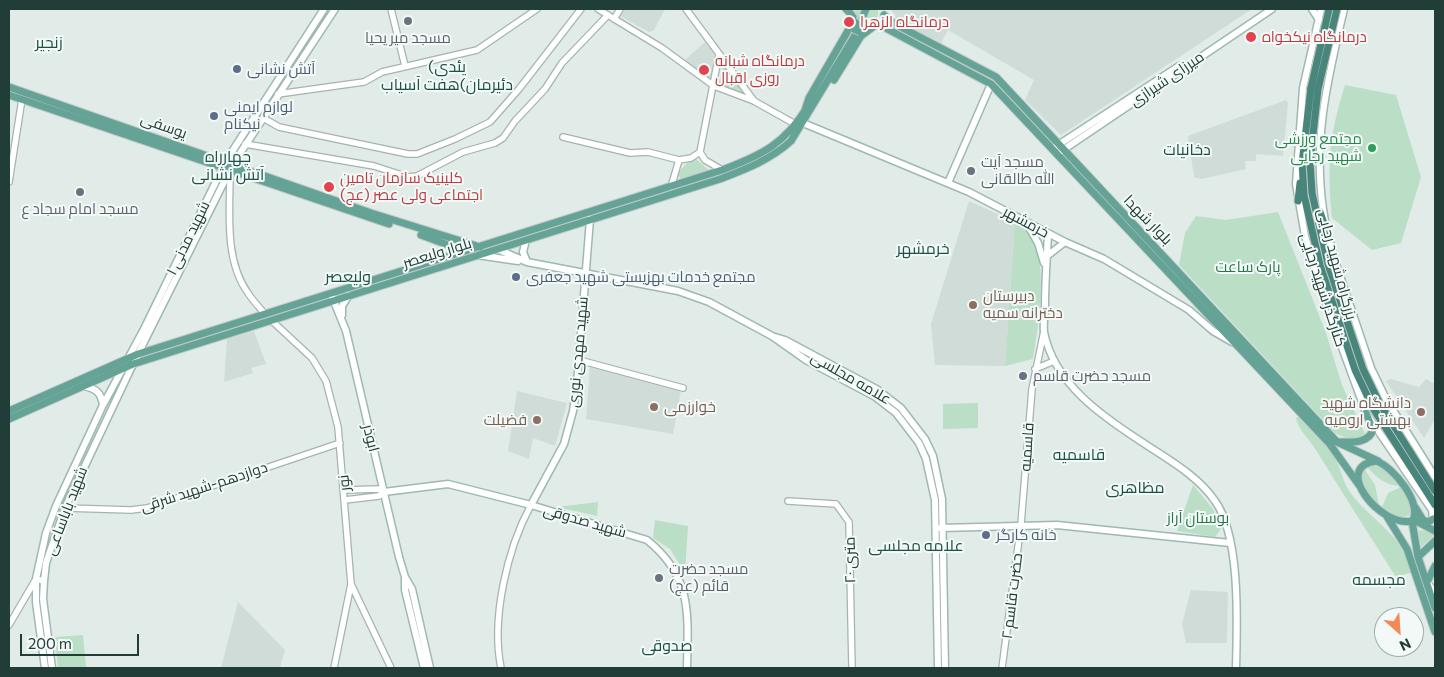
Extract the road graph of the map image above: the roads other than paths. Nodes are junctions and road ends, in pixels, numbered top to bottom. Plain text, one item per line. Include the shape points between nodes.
1 (324, 9) edge
2 (335, 9) edge
3 (391, 9) edge
4 (538, 9) edge
5 (581, 9) edge
6 (598, 9) edge
7 (620, 9) edge
8 (686, 9) edge
9 (862, 9) edge
10 (866, 9) edge
11 (1265, 9) edge
12 (1272, 9) edge
13 (1312, 9) edge
14 (1321, 9) edge
15 (1329, 9) edge
16 (1337, 9) edge
17 (1344, 9) edge
18 (884, 12) edge
19 (608, 15) junction
20 (614, 19) junction
21 (1318, 20) junction
22 (855, 23) edge
23 (876, 26) junction
24 (1340, 27) junction
25 (719, 54) junction
26 (405, 66) junction
27 (991, 84) junction
28 (714, 86) junction
29 (1314, 88) junction
30 (9, 91) edge
31 (278, 94) junction
32 (22, 99) junction
33 (754, 101) junction
34 (264, 102) junction
35 (1023, 105) junction
36 (270, 106) junction
37 (1017, 112) junction
38 (806, 113) junction
39 (255, 114) junction
40 (263, 118) junction
41 (799, 124) junction
42 (563, 137) dead end
43 (245, 144) junction
44 (1058, 149) junction
45 (180, 150) junction
46 (700, 152) junction
47 (679, 160) junction
48 (230, 162) junction
49 (1302, 163) junction
50 (226, 170) junction
51 (722, 170) junction
52 (9, 182) edge
53 (948, 183) junction
54 (671, 187) junction
55 (1312, 193) junction
56 (315, 196) junction
57 (1298, 201) junction
58 (590, 219) junction
59 (1023, 219) junction
60 (1048, 233) junction
61 (1328, 235) junction
62 (526, 240) junction
63 (457, 241) junction
64 (1065, 242) junction
65 (497, 245) junction
66 (481, 248) junction
67 (181, 251) junction
68 (188, 255) junction
69 (477, 255) junction
70 (462, 256) junction
71 (1047, 256) junction
72 (507, 260) junction
73 (527, 262) junction
74 (1046, 271) junction
75 (585, 274) junction
76 (1319, 285) junction
77 (349, 295) junction
78 (332, 297) junction
79 (1207, 306) junction
80 (1189, 310) junction
81 (265, 314) junction
82 (342, 316) junction
83 (271, 320) junction
84 (1341, 329) junction
85 (1044, 331) junction
86 (148, 334) junction
87 (1236, 344) junction
88 (163, 347) junction
89 (138, 354) junction
90 (578, 360) junction
91 (130, 361) junction
92 (1054, 361) junction
93 (121, 369) junction
94 (1035, 370) junction
95 (84, 386) junction
96 (684, 388) dead end
97 (103, 405) junction
98 (9, 411) edge
99 (1366, 413) junction
100 (9, 419) edge
101 (1337, 442) junction
102 (340, 443) junction
103 (1378, 461) junction
104 (1435, 477) edge
105 (1359, 485) junction
106 (345, 490) junction
107 (1435, 491) edge
108 (384, 492) junction
109 (346, 500) junction
110 (788, 501) dead end
111 (1413, 503) junction
112 (531, 505) junction
113 (1435, 505) edge
114 (65, 508) junction
115 (1386, 515) junction
116 (1433, 519) joint
117 (1413, 521) junction
118 (1021, 524) junction
119 (940, 528) junction
120 (1435, 531) edge
121 (1435, 541) edge
122 (1230, 543) junction
123 (1418, 557) junction
124 (1435, 566) edge
125 (405, 578) junction
126 (36, 579) junction
127 (44, 581) junction
128 (1427, 582) junction
129 (351, 584) junction
130 (1435, 592) edge
131 (1435, 608) edge
132 (9, 625) edge
133 (1435, 632) edge
134 (45, 668) edge
135 (52, 668) edge
136 (334, 668) edge
137 (391, 668) edge
138 (424, 668) edge
139 (430, 668) edge
140 (502, 668) edge
141 (687, 668) edge
142 (852, 668) edge
143 (938, 668) edge
144 (945, 668) edge
145 (1002, 668) edge
146 (1236, 668) edge

1 - 34 main road, شهید مدنی ۱
2 - 31 main road, شهید مدنی ۱
3 - 26 street
4 - 26 street via 477,50
5 - 40 street via 490,122 417,154 279,127
6 - 19 street
7 - 20 street
8 - 25 street
9 - 22 main road
10 - 22 main road
11 - 44 main road, میرزای شیرازی
12 - 44 main road, میرزای شیرازی
13 - 21 main road
14 - 21 main road, کنارگذر شهید رجایی
15 - 29 highway, بزرگراه شهید رجایی, bridge
16 - 29 highway, بزرگراه شهید رجایی, bridge
17 - 24 main road, کنارگذر شهید رجایی
18 - 23 main road
18 - 35 main road, بلوار شهدا via 893,22 996,77
19 - 20 street
19 - 43 street via 562,62 545,89 526,107 503,138 494,144 463,152 417,176 408,177 374,166
20 - 28 street via 649,39
21 - 24 main road via 1330,15 1337,19
21 - 57 main road, کنارگذر شهید رجایی via 1303,88 1296,184
22 - 23 main road
22 - 38 main road, بلوار ولیعصر via 834,67
22 - 38 main road via 809,98
22 - 38 main road via 819,105
23 - 27 main road, بلوار شهدا
24 - 61 main road, کنارگذر شهید رجایی via 1324,96 1318,161
25 - 28 street
25 - 33 street
26 - 31 street via 382,72 364,82
27 - 37 main road, بلوار شهدا
27 - 53 main road
28 - 33 street
28 - 46 street
29 - 49 highway, بزرگراه شهید رجایی
29 - 55 highway, بزرگراه شهید رجایی via 1310,162
30 - 32 main road, یوسفی
30 - 45 main road, یوسفی
31 - 36 main road, شهید مدنی ۱
32 - 45 main road, یوسفی
32 - 52 street
33 - 41 street
34 - 36 main road
34 - 39 main road, شهید مدنی ۱
35 - 37 main road
35 - 44 main road, بلوار شهدا
36 - 40 main road, شهید مدنی ۱
37 - 44 main road, بلوار شهدا
38 - 41 main road, بلوار ولیعصر
39 - 40 main road
39 - 48 main road, شهید مدنی ۱
40 - 43 main road, شهید مدنی ۱
41 - 51 main road, بلوار ولیعصر via 774,147
41 - 53 main road, خرمشهر
41 - 58 main road, بلوار ولیعصر via 791,141 761,163
42 - 47 street via 630,153 648,152
43 - 48 main road, شهید مدنی ۱
44 - 79 main road, بلوار شهدا
45 - 48 main road, یوسفی
45 - 50 main road, یوسفی
46 - 47 street
46 - 51 street via 705,160
47 - 54 street
48 - 50 main road, شهید مدنی ۱
48 - 56 main road, یوسفی
49 - 57 highway
49 - 84 highway, بزرگراه شهید رجایی via 1312,237
50 - 56 main road, یوسفی
50 - 67 main road, شهید مدنی ۱
50 - 68 main road, شهید مدنی ۱
50 - 81 street via 236,268 247,292
51 - 54 main road, بلوار ولیعصر
53 - 59 main road, خرمشهر
54 - 65 main road, بلوار ولیعصر
55 - 61 highway
55 - 107 highway, بزرگراه شهید رجایی via 1328,264 1363,369 1380,404
56 - 63 main road, یوسفی
56 - 70 main road, یوسفی via 451,246
57 - 76 main road, کنارگذر شهید رجایی
58 - 62 main road, بلوار ولیعصر
58 - 75 main road, شهید مهدی نوری
59 - 60 main road, خرمشهر
59 - 74 main road via 1038,242
60 - 64 main road, خرمشهر
60 - 71 main road
61 - 104 main road, کنارگذر شهید رجایی via 1376,381
62 - 65 main road, بلوار ولیعصر
62 - 73 main road via 523,252
63 - 66 main road, یوسفی
63 - 70 main road
64 - 71 main road
64 - 80 main road, خرمشهر via 1104,259
65 - 66 main road, بلوار ولیعصر
65 - 69 main road, بلوار ولیعصر
65 - 72 main road
65 - 73 main road
66 - 70 main road, بلوار ولیعصر
67 - 68 main road
67 - 91 main road, شهید مدنی ۱
68 - 86 main road, شهید مدنی ۱
69 - 70 main road, بلوار ولیعصر
69 - 72 main road
70 - 77 main road, بلوار ولیعصر
70 - 78 main road, بلوار ولیعصر
71 - 74 main road
72 - 73 main road
73 - 75 main road, علامه مجلسی
74 - 85 main road
75 - 90 main road, شهید مهدی نوری
75 - 119 main road, علامه مجلسی via 678,291 727,311 806,360 857,382 896,413 923,443
76 - 84 highway
76 - 99 main road, کنارگذر شهید رجایی
77 - 78 main road, بلوار ولیعصر
77 - 82 main road via 342,306
78 - 81 main road, بلوار ولیعصر
78 - 82 main road, ابوذر
78 - 83 main road, بلوار ولیعصر
79 - 80 main road
79 - 87 main road, بلوار شهدا
79 - 101 main road, بلوار شهدا
80 - 87 main road, خرمشهر via 1213,331
81 - 83 main road
81 - 88 main road, بلوار ولیعصر
82 - 108 main road, ابوذر
83 - 91 main road, بلوار ولیعصر
83 - 102 street, نور via 312,358 326,381
84 - 113 highway, بزرگراه شهید رجایی via 1354,370 1373,408
85 - 92 main road
85 - 94 street, قاسمیه
86 - 88 main road via 153,346
86 - 89 main road, شهید مدنی ۱
87 - 105 main road, بلوار شهدا via 1329,443
88 - 89 main road, بلوار ولیعصر
89 - 91 main road, بلوار ولیعصر
90 - 96 street
90 - 112 main road, شهید مهدی نوری via 573,411 564,444
91 - 93 main road, بلوار ولیعصر
91 - 98 main road, بلوار ولیعصر
91 - 114 main road, شهید باباساعی
92 - 94 street
92 - 122 main road via 1065,380 1102,414 1207,491 1216,502
93 - 95 main road, بلوار ولیعصر
93 - 97 main road, شهید باباساعی
94 - 118 street, قاسمیه
95 - 97 main road via 96,389 102,396
95 - 100 main road, بلوار ولیعصر
97 - 126 main road, شهید باباساعی via 56,506 46,533
99 - 101 main road via 1372,434 1360,441
99 - 116 main road, کنارگذر شهید رجایی via 1432,510
101 - 103 main road, بلوار شهدا
102 - 106 street, نور
102 - 114 street, دوازدهم-شهید شرقی via 148,508
103 - 105 main road via 1361,469
103 - 111 main road, بلوار شهدا via 1395,473
105 - 115 main road, بلوار شهدا via 1371,503
106 - 108 street via 378,488
106 - 109 street, نور
108 - 109 street via 379,496
108 - 112 main road, شهید صدوقی via 448,484
108 - 125 main road, ابوذر
109 - 129 street, نور
110 - 142 street, ۲۰ متری via 836,504 849,522
111 - 116 main road, بلوار شهدا via 1423,520
111 - 117 main road
112 - 140 street via 520,526 504,587 497,638
112 - 141 main road, شهید صدوقی via 635,535 661,552 687,599
114 - 127 main road, شهید باباساعی via 46,563
115 - 117 main road via 1402,522
115 - 133 main road via 1407,549
117 - 120 main road
117 - 123 main road
118 - 119 main road
118 - 122 main road via 1094,527
118 - 145 street, ۲ حضرت قاسم
119 - 143 main road, علامه مجلسی
119 - 144 main road, علامه مجلسی
121 - 123 main road
122 - 146 main road via 1237,613
123 - 128 main road
124 - 128 main road
125 - 138 main road, ابوذر
125 - 139 main road, ابوذر via 412,589
126 - 127 street
126 - 132 street
126 - 134 main road, شهید باباساعی
127 - 135 main road, شهید باباساعی via 43,599
128 - 130 street
128 - 131 main road
129 - 136 street, نور
129 - 137 street

